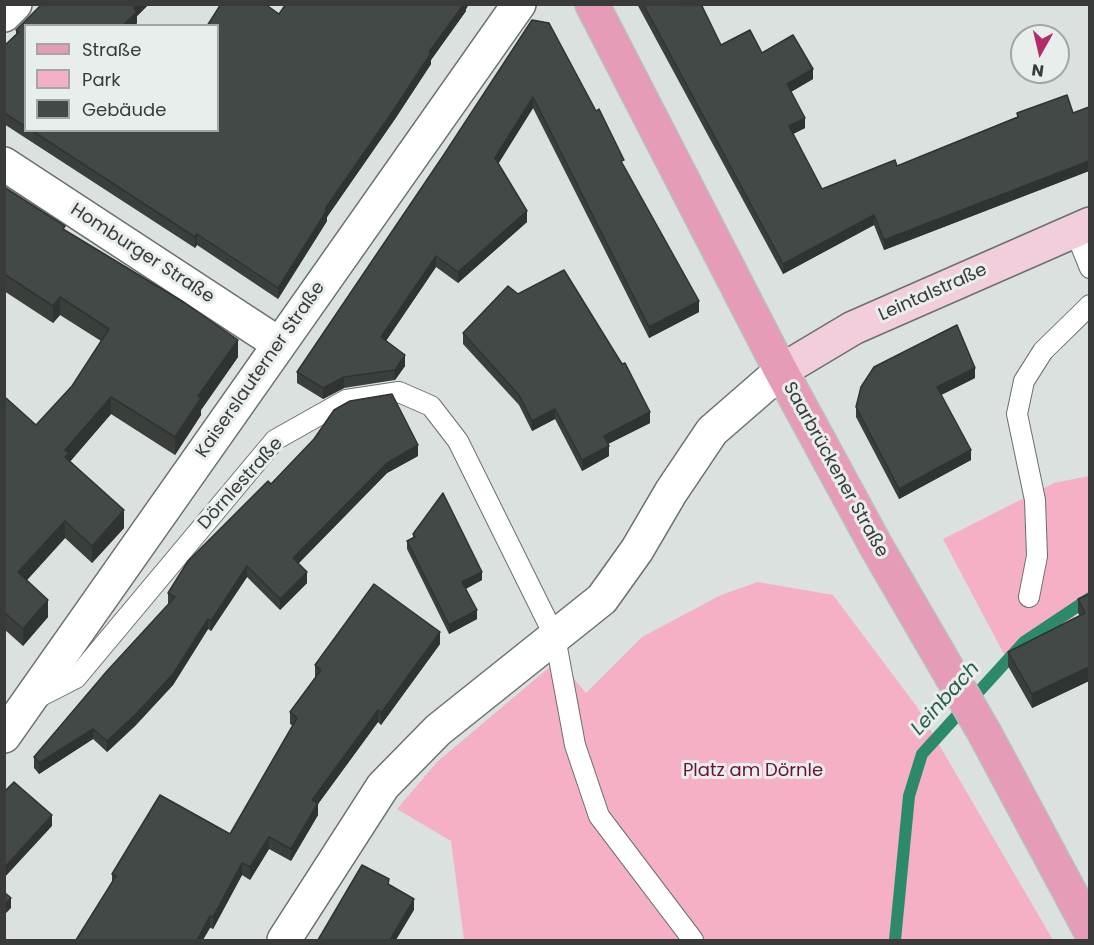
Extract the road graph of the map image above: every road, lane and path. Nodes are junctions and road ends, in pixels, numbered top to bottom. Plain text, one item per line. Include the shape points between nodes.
1 (15, 4) edge
2 (519, 4) edge
3 (592, 4) edge
4 (4, 15) edge
5 (4, 164) edge
6 (1082, 228) edge
7 (1089, 268) edge
8 (1089, 305) edge
9 (279, 344) junction
10 (781, 371) junction
11 (1029, 597) dead end
12 (555, 637) junction
13 (30, 702) junction
14 (4, 736) edge
15 (1089, 930) edge
16 (284, 940) edge
17 (693, 940) edge

1 - 4 street
2 - 9 street, Kaiserslauterner Straße
3 - 10 main road, Saarbrückener Straße
5 - 9 street, Homburger Straße
6 - 7 lane
6 - 10 main road, Leintalstraße via 853,328
8 - 11 lane via 1043,351 1024,381 1017,414 1035,500 1037,556
9 - 13 street, Kaiserslauterner Straße
10 - 12 street via 712,431 602,599
10 - 15 main road, Saarbrückener Straße via 984,732
12 - 13 lane, Dörnlestraße via 458,441 430,406 399,392 346,400 275,440 76,678
12 - 16 street via 438,730 383,786
12 - 17 lane, Dörnlestraße via 575,745 598,816
13 - 14 street, Kaiserslauterner Straße

